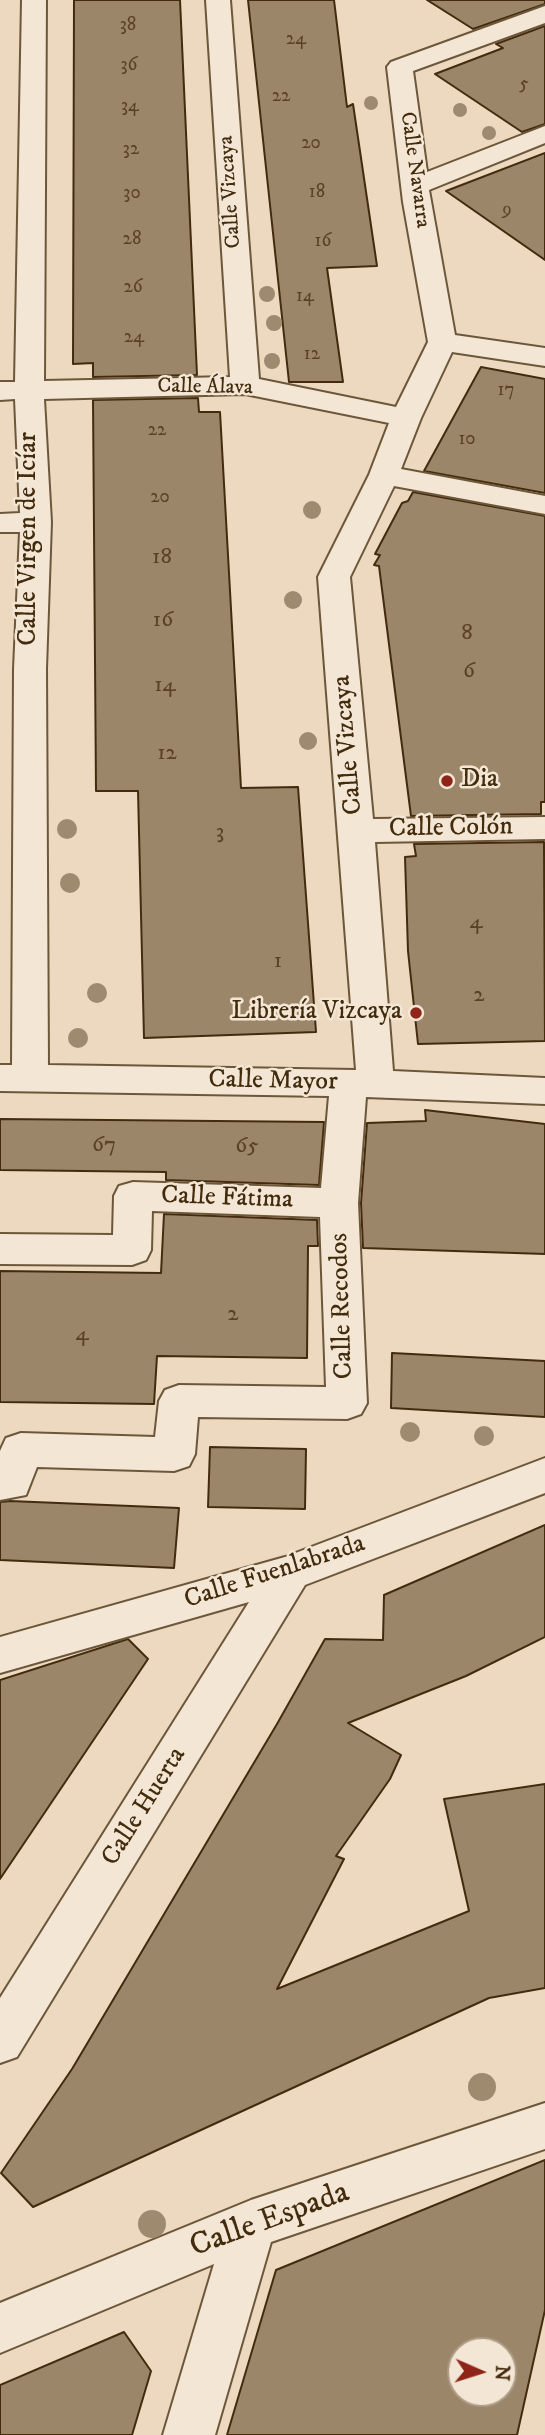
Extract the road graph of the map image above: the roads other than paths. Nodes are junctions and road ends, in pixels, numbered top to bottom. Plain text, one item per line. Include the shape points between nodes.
1 (34, 0) edge
2 (218, 0) edge
3 (545, 14) edge
4 (545, 134) edge
5 (415, 186) junction
6 (30, 274) junction
7 (0, 275) edge
8 (442, 342) junction
9 (545, 357) edge
10 (245, 385) junction
11 (14, 391) edge
12 (406, 418) junction
13 (384, 475) junction
14 (545, 505) edge
15 (36, 522) junction
16 (0, 523) edge
17 (15, 669) edge
18 (545, 828) edge
19 (358, 831) junction
20 (15, 1078) edge
21 (363, 1085) junction
22 (545, 1091) edge
23 (339, 1203) junction
24 (0, 1249) edge
25 (545, 1475) edge
26 (0, 1483) edge
27 (289, 1573) junction
28 (0, 1655) edge
29 (0, 2040) edge
30 (545, 2126) edge
31 (251, 2224) junction
32 (0, 2328) edge
33 (189, 2435) edge

1 - 6 street, Calle Virgen de Icíar
2 - 10 street, Calle Vizcaya
3 - 5 street, Calle Navarra via 400,67
4 - 5 street
5 - 8 street, Calle Navarra
6 - 7 street
6 - 11 street, Calle Virgen de Icíar
8 - 9 street
8 - 12 street
10 - 11 street, Calle Álava
10 - 12 street, Calle Álava
11 - 15 street, Calle Virgen de Icíar
12 - 13 street, Calle Vizcaya
13 - 14 street
13 - 19 street, Calle Vizcaya via 334,578
15 - 16 street
15 - 17 street, Calle Virgen de Icíar
17 - 20 street, Calle Virgen de Icíar
18 - 19 street, Calle Colón
19 - 21 street, Calle Vizcaya
20 - 21 street, Calle Mayor
21 - 22 street, Calle Mayor
21 - 23 street, Calle Recodos
23 - 24 street, Calle Fátima via 133,1196 132,1250
23 - 26 street, Calle Recodos via 347,1403 179,1401 174,1454 20,1450 11,1483
25 - 27 street, Calle Fuenlabrada
27 - 28 street, Calle Fuenlabrada
27 - 29 street, Calle Huerta
30 - 31 street, Calle Espada
31 - 32 street, Calle Espada
31 - 33 street

